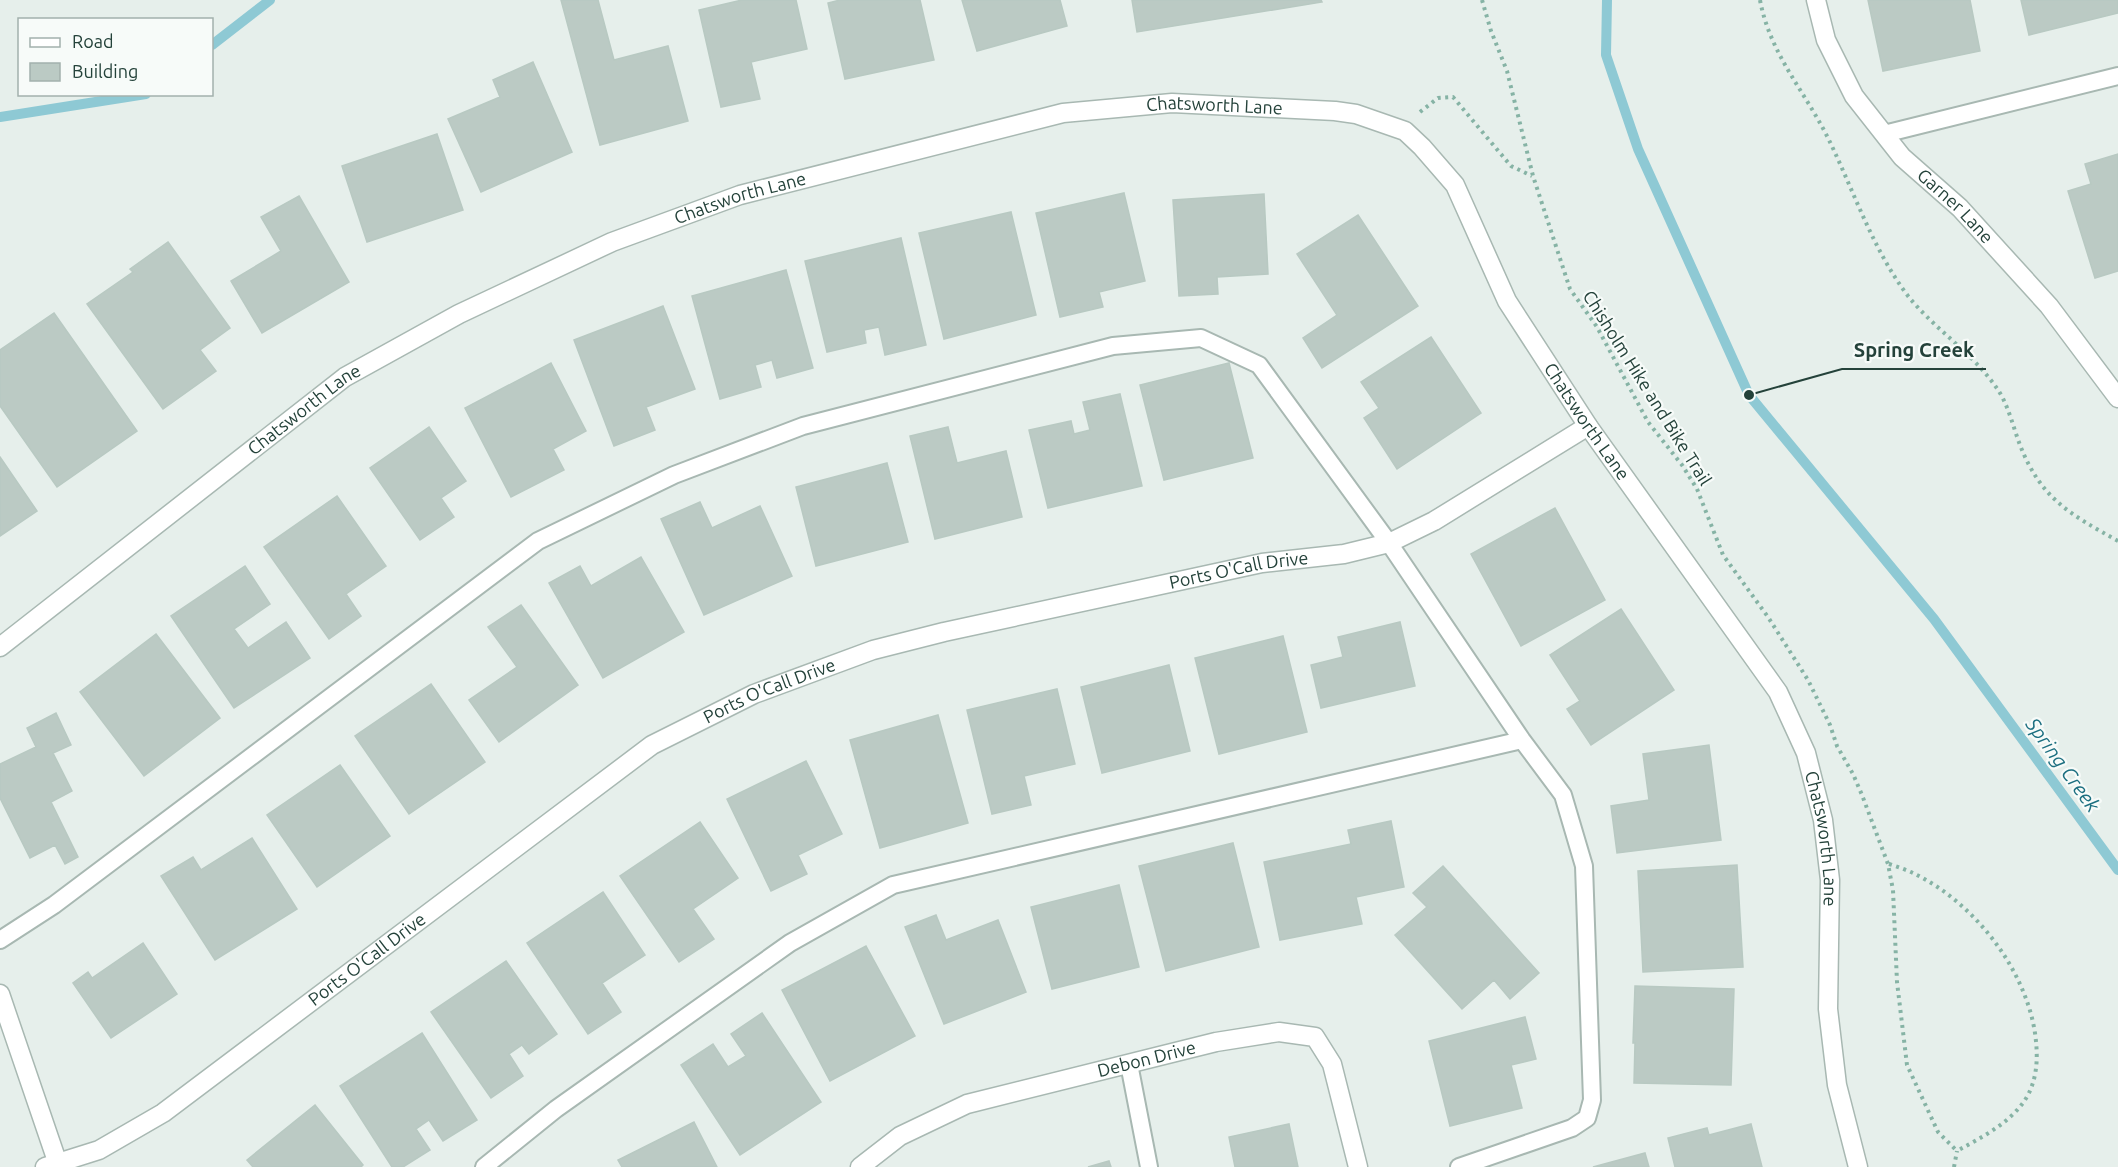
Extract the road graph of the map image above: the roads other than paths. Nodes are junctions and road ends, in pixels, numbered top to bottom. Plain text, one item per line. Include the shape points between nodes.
1 (1816, 0) edge
2 (2118, 76) edge
3 (1884, 134) junction
4 (2116, 391) edge
5 (1588, 426) junction
6 (1389, 543) junction
7 (0, 647) edge
8 (1522, 740) junction
9 (0, 940) edge
10 (0, 994) edge
11 (1129, 1064) junction
12 (54, 1166) edge
13 (484, 1167) edge
14 (860, 1167) edge
15 (1149, 1167) edge
16 (1358, 1167) edge
17 (1459, 1167) edge
18 (1858, 1167) edge

1 - 3 street, Garner Lane via 1826,40 1847,85
2 - 3 lane
3 - 4 street, Garner Lane via 1902,157 1960,208 2049,306
5 - 6 street, Ports O'Call Drive via 1434,521
5 - 7 street, Chatsworth Lane via 1507,301 1455,185 1405,131 1335,111 1172,103 1074,112 729,199 612,242 459,314 345,377
5 - 18 street, Chatsworth Lane via 1778,692 1806,753 1823,820 1830,880 1828,1009 1837,1085
6 - 8 lane
6 - 9 lane via 1259,365 1201,338 1113,346 803,426 674,475 538,541 54,905
6 - 12 street, Ports O'Call Drive via 1344,555 1262,563 944,632 873,650 754,694 652,745 163,1113 99,1150
8 - 13 lane via 893,885 790,943 556,1109
8 - 17 lane via 1563,795 1584,866 1592,1100 1587,1118 1572,1128
10 - 12 street
11 - 14 street, Debon Drive via 967,1104 900,1136
11 - 15 lane
11 - 16 street, Debon Drive via 1216,1042 1279,1032 1316,1037 1332,1064

